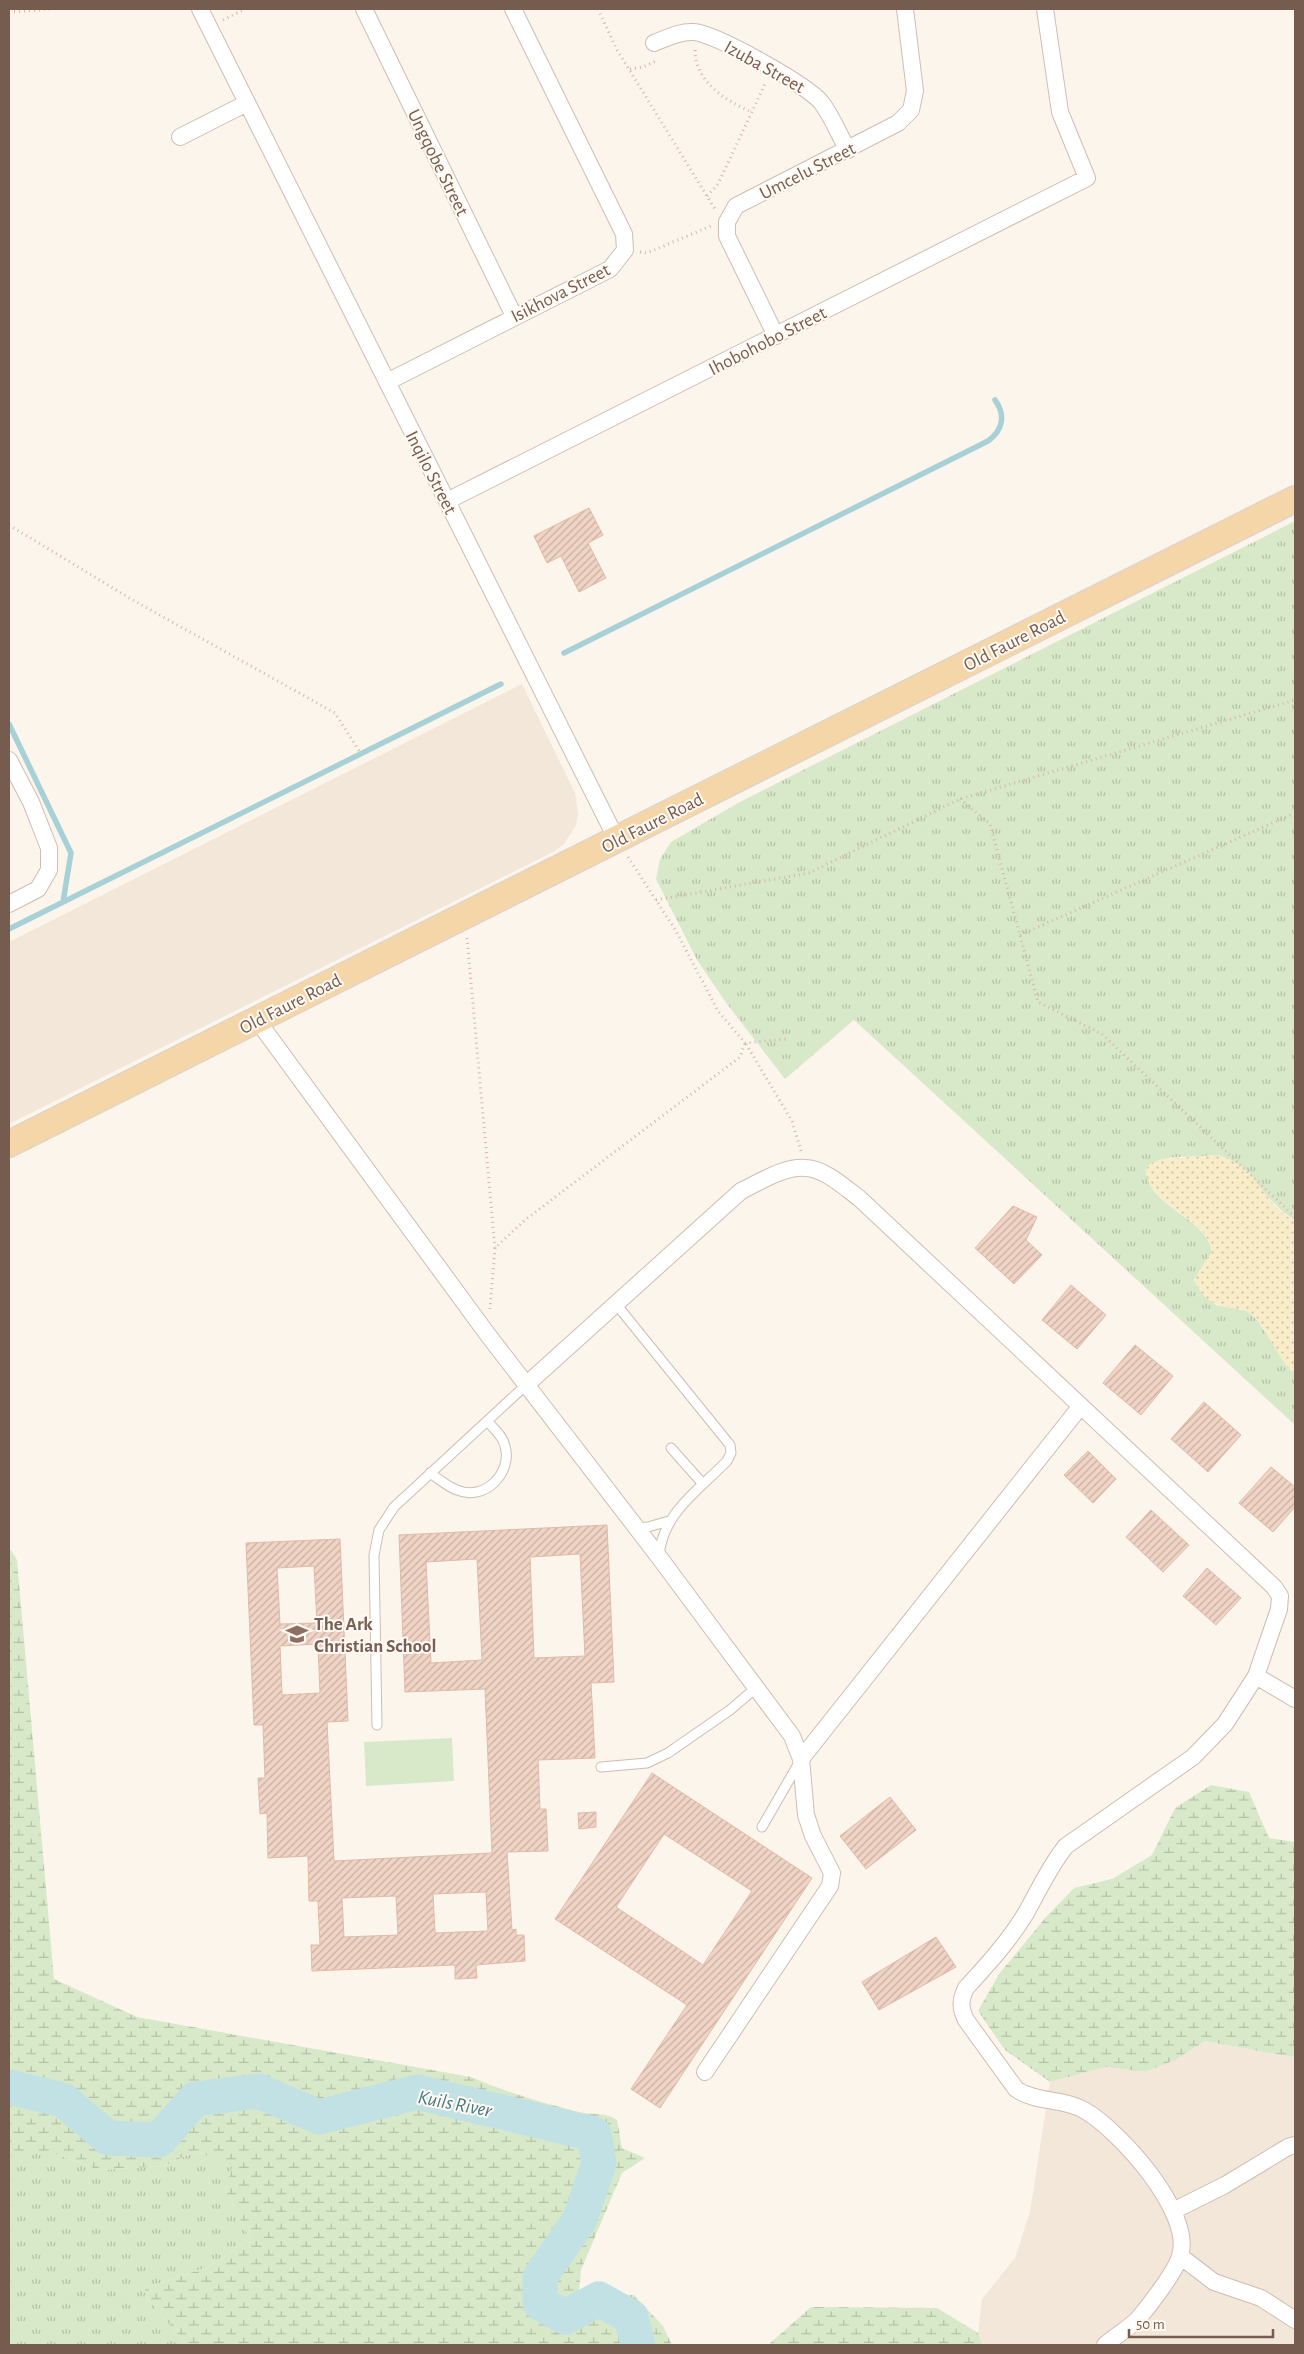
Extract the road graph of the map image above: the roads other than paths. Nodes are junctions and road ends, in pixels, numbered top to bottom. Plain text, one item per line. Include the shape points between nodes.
1 (200, 9) edge
2 (364, 9) edge
3 (514, 9) edge
4 (905, 9) edge
5 (1045, 9) edge
6 (654, 43) dead end
7 (247, 103) junction
8 (180, 137) dead end
9 (848, 150) junction
10 (514, 316) junction
11 (776, 336) junction
12 (387, 382) junction
13 (1295, 499) edge
14 (447, 501) junction
15 (9, 760) edge
16 (617, 840) junction
17 (9, 904) edge
18 (257, 1020) junction
19 (9, 1144) edge
20 (616, 1304) junction
21 (526, 1385) junction
22 (1080, 1407) junction
23 (487, 1421) junction
24 (671, 1448) dead end
25 (430, 1474) junction
26 (703, 1484) junction
27 (670, 1521) junction
28 (636, 1528) junction
29 (659, 1557) junction
30 (1256, 1676) junction
31 (757, 1687) junction
32 (1295, 1699) edge
33 (377, 1725) dead end
34 (801, 1759) junction
35 (601, 1768) dead end
36 (762, 1827) dead end
37 (705, 2072) dead end
38 (1295, 2145) edge
39 (1173, 2212) junction
40 (1180, 2256) junction
41 (1295, 2320) edge
42 (1105, 2345) edge

1 - 7 street, Inqilo Street
2 - 10 street, Ungqobe Street
3 - 10 street, Isikhova Street via 624,234 625,250 610,269
4 - 9 street, Umcelu Street via 915,91 910,110 898,123
5 - 11 street, Ihobohobo Street via 1060,112 1087,178
6 - 9 street, Izuba Street via 682,32 696,32 712,36 772,69 809,90 822,103
7 - 8 street
7 - 12 street, Inqilo Street
9 - 11 street, Umcelu Street via 736,206 724,220 727,236
10 - 12 street, Isikhova Street
11 - 14 street, Ihobohobo Street
12 - 14 street, Inqilo Street
13 - 16 main road, Old Faure Road
14 - 16 street, Inqilo Street
15 - 17 street via 31,802 49,848 49,870 38,889
16 - 18 main road, Old Faure Road
18 - 19 main road, Old Faure Road
18 - 21 street
20 - 21 street
20 - 22 street via 741,1191 782,1172 806,1168 826,1174 859,1198
20 - 26 lane via 730,1446 728,1461
21 - 23 lane
21 - 28 street
22 - 30 street via 1280,1596 1279,1609
22 - 34 street
23 - 25 lane
23 - 25 lane via 503,1438 507,1453 504,1468 496,1482 483,1490 465,1492
24 - 26 lane
25 - 33 lane via 394,1507 375,1542
26 - 27 lane via 680,1506
27 - 28 lane
27 - 29 lane
28 - 29 street
29 - 31 street
30 - 32 street
30 - 39 street via 1225,1724 1193,1757 1066,1846 1053,1862 1010,1938 966,1988 962,1997 966,2020 1016,2089 1026,2096 1083,2110 1116,2133 1156,2184
31 - 34 street via 792,1736
31 - 35 lane via 668,1753 647,1763
34 - 36 lane
34 - 37 street via 806,1815 832,1873 830,1886
38 - 39 street
39 - 40 street via 1180,2228
40 - 41 street via 1214,2282 1261,2298
40 - 42 street via 1137,2319

